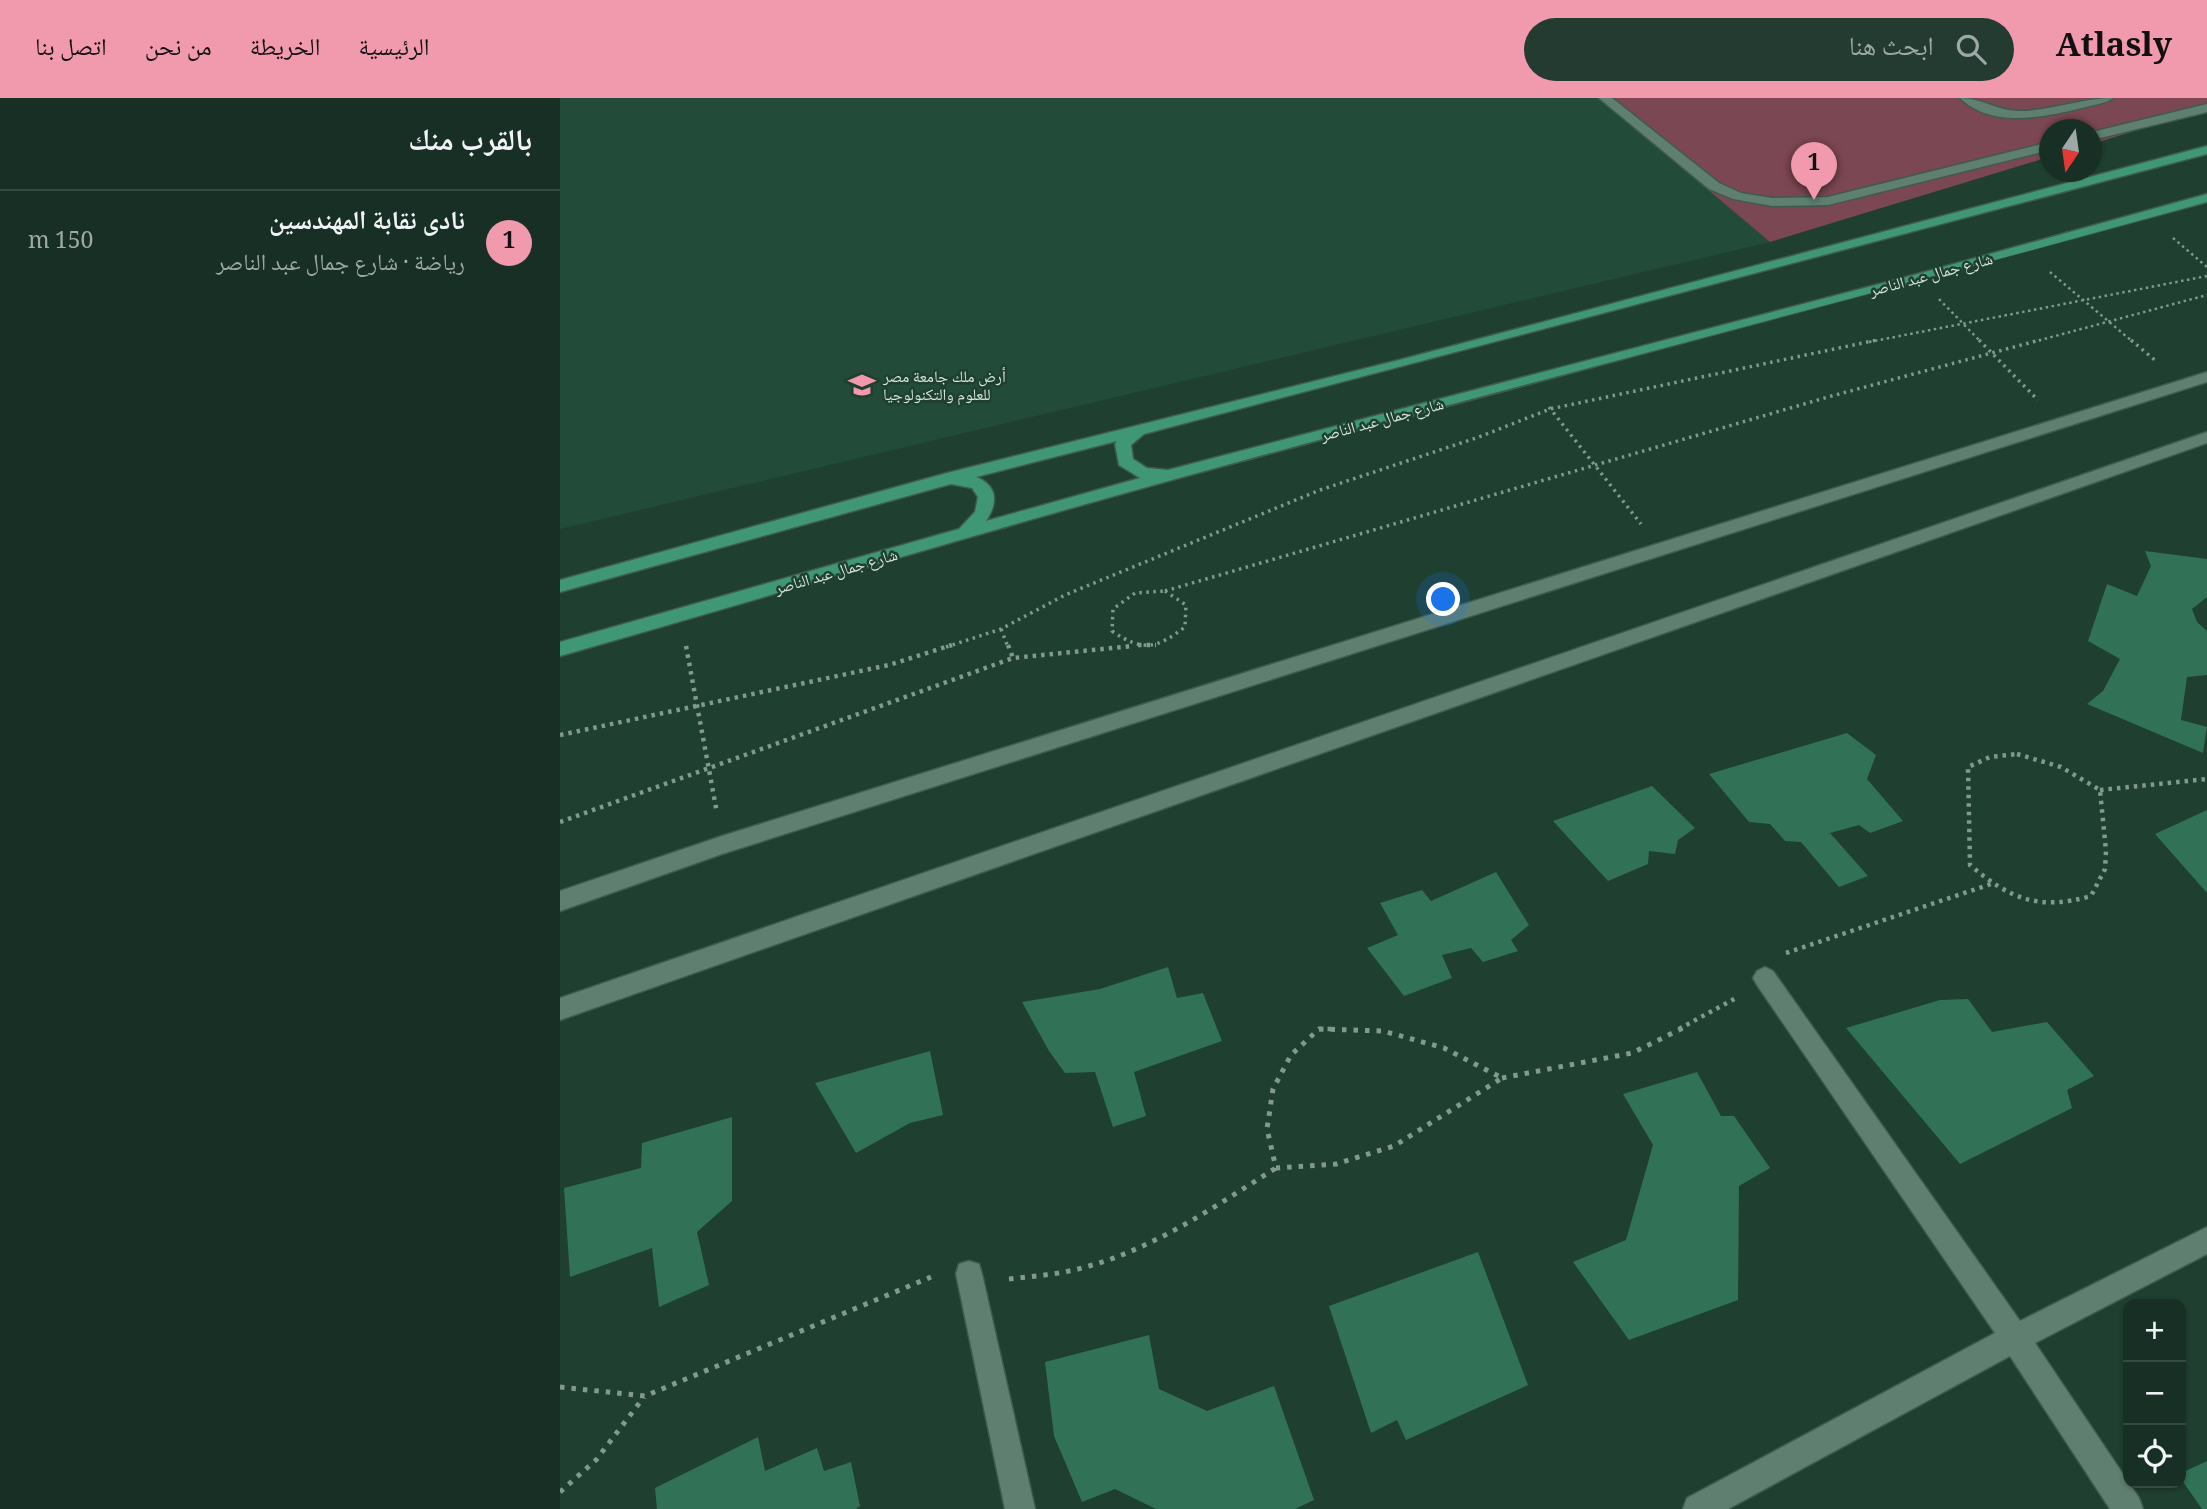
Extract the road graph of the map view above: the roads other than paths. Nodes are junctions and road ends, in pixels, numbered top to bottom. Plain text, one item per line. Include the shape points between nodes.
1 (1605, 98) edge
2 (1966, 98) edge
3 (2107, 98) edge
4 (2207, 108) edge
5 (2102, 133) edge
6 (2039, 148) edge
7 (2207, 150) edge
8 (2207, 198) edge
9 (2207, 377) edge
10 (1138, 430) junction
11 (2207, 437) edge
12 (1170, 475) junction
13 (947, 479) junction
14 (962, 534) junction
15 (560, 586) edge
16 (560, 649) edge
17 (560, 901) edge
18 (1765, 978) road end
19 (560, 1009) edge
20 (2207, 1240) edge
21 (969, 1274) dead end
22 (2015, 1338) junction
23 (1020, 1509) edge
24 (1698, 1509) edge
25 (2128, 1509) edge

1 - 6 street via 1714,186 1772,202 1828,201
2 - 3 street via 1986,110 2023,116
4 - 5 street
7 - 10 main road
8 - 12 main road, شارع جمال عبد الناصر
9 - 17 street via 722,845
10 - 12 main road via 1123,444 1125,461 1143,473
10 - 13 main road
11 - 19 street
12 - 14 main road, شارع جمال عبد الناصر
13 - 14 main road via 973,482 987,495 985,513
13 - 15 main road
14 - 16 main road, شارع جمال عبد الناصر
18 - 22 street
20 - 22 street
21 - 23 street
22 - 24 street
22 - 25 street

